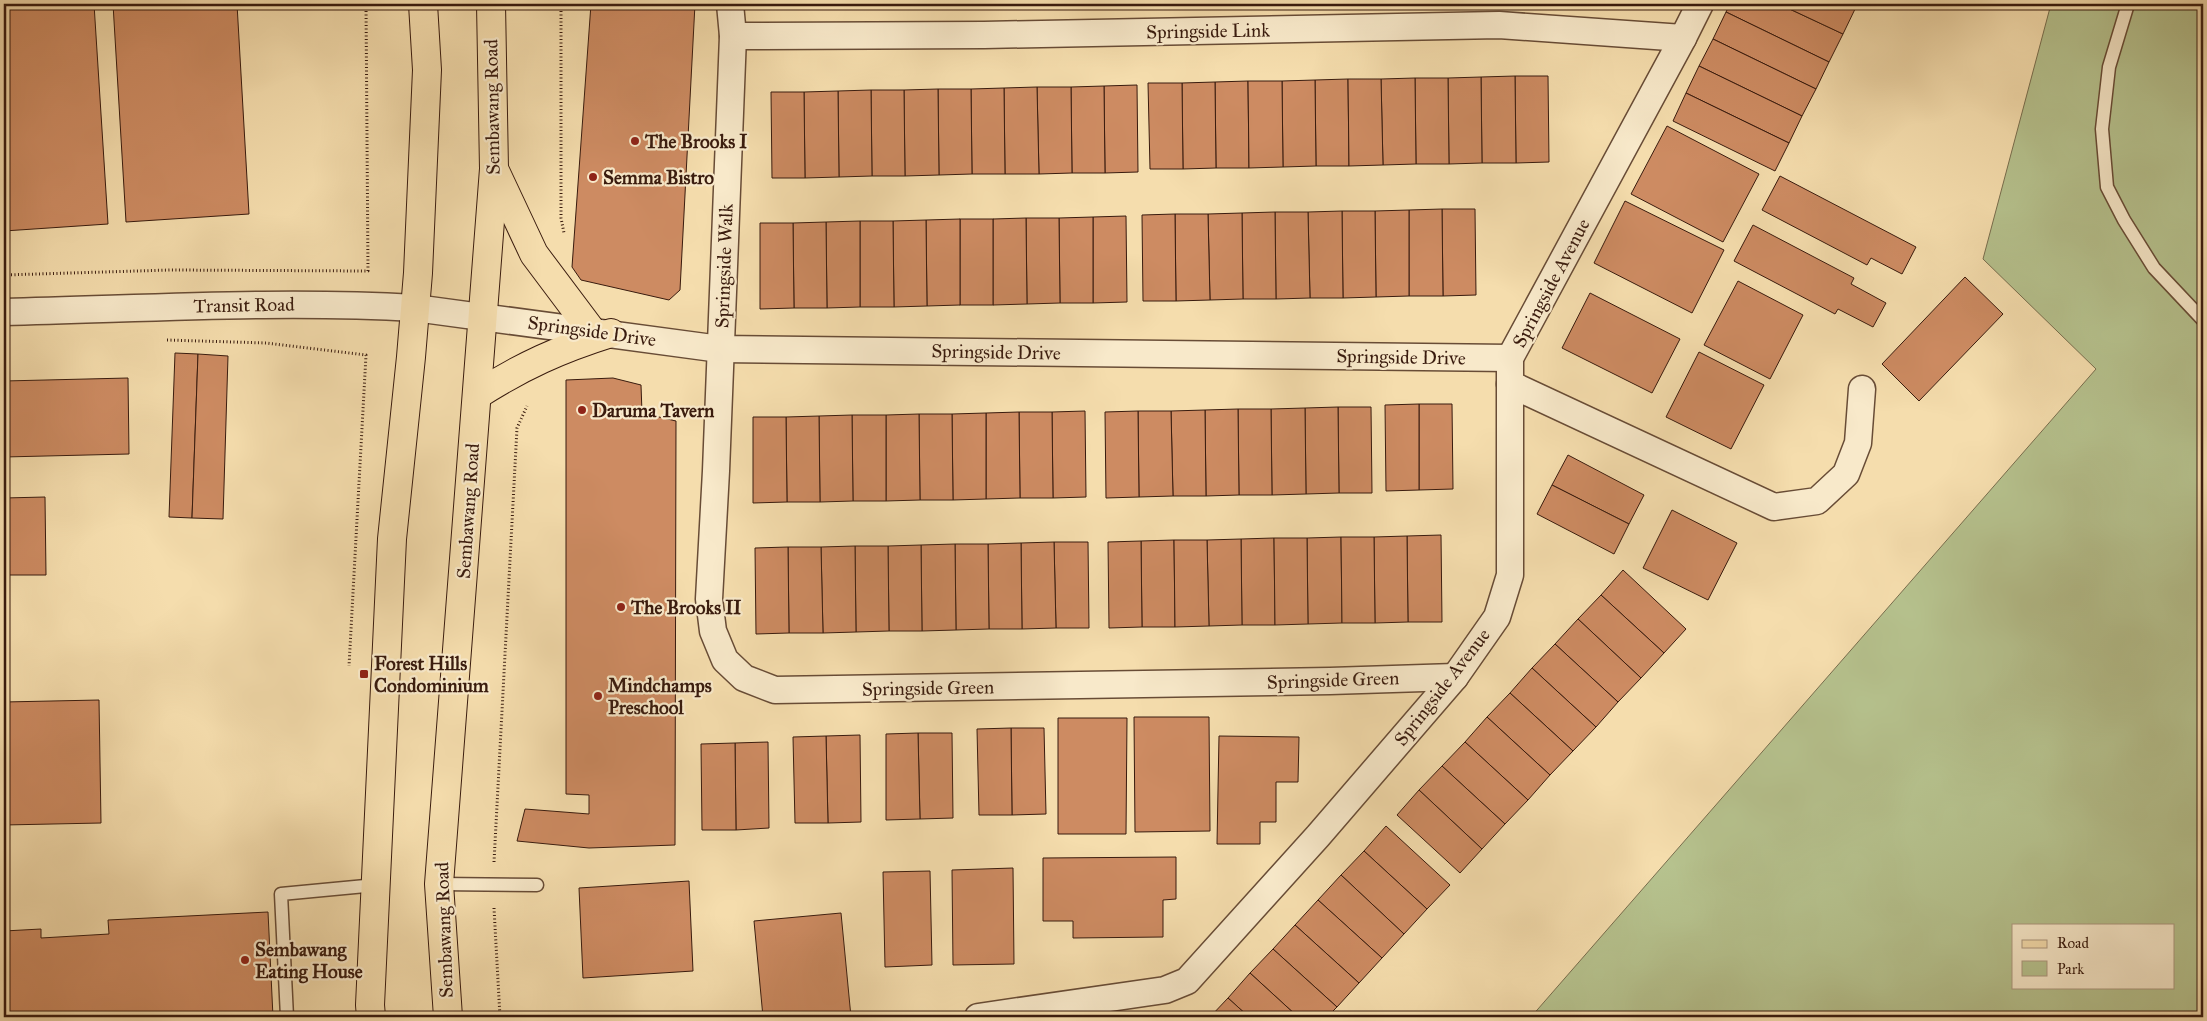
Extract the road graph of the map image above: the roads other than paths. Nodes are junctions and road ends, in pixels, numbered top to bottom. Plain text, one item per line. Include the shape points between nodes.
1 (423, 4) edge
2 (491, 4) edge
3 (730, 4) edge
4 (1700, 4) edge
5 (2128, 4) edge
6 (733, 36) junction
7 (1683, 38) junction
8 (494, 169) junction
9 (415, 308) junction
10 (4, 312) edge
11 (483, 317) junction
12 (2203, 320) edge
13 (601, 332) junction
14 (720, 349) junction
15 (1510, 358) junction
16 (1510, 384) junction
17 (1862, 389) dead end
18 (477, 395) junction
19 (1455, 676) junction
20 (439, 884) junction
21 (376, 885) junction
22 (537, 885) dead end
23 (287, 1017) edge
24 (371, 1017) edge
25 (448, 1017) edge
26 (978, 1017) edge

1 - 9 main road via 427,70
2 - 8 main road, Sembawang Road
3 - 6 street, Springside Walk
4 - 7 street, Springside Avenue
5 - 12 lane via 2109,67 2102,129 2107,187 2154,268
6 - 7 street, Springside Link via 994,35 1500,25
6 - 14 street, Springside Walk
7 - 15 street, Springside Avenue
8 - 11 main road, Sembawang Road
8 - 13 main road via 534,254
9 - 10 street, Transit Road via 260,304
9 - 11 street, Transit Road
9 - 21 main road via 392,539
11 - 13 street, Springside Drive
11 - 18 main road, Sembawang Road
13 - 14 street, Springside Drive
13 - 18 main road via 511,373
14 - 15 street, Springside Drive
14 - 19 street, Springside Green via 709,599 713,630 725,660 744,678 775,690
15 - 16 street, Springside Avenue
16 - 17 street via 1774,507 1817,501 1846,474 1858,443
16 - 19 street, Springside Avenue via 1510,575 1497,618
18 - 20 main road, Sembawang Road
19 - 26 street, Springside Avenue via 1187,982 1165,990
20 - 22 lane
20 - 25 main road, Sembawang Road
21 - 23 lane via 281,894
21 - 24 main road

